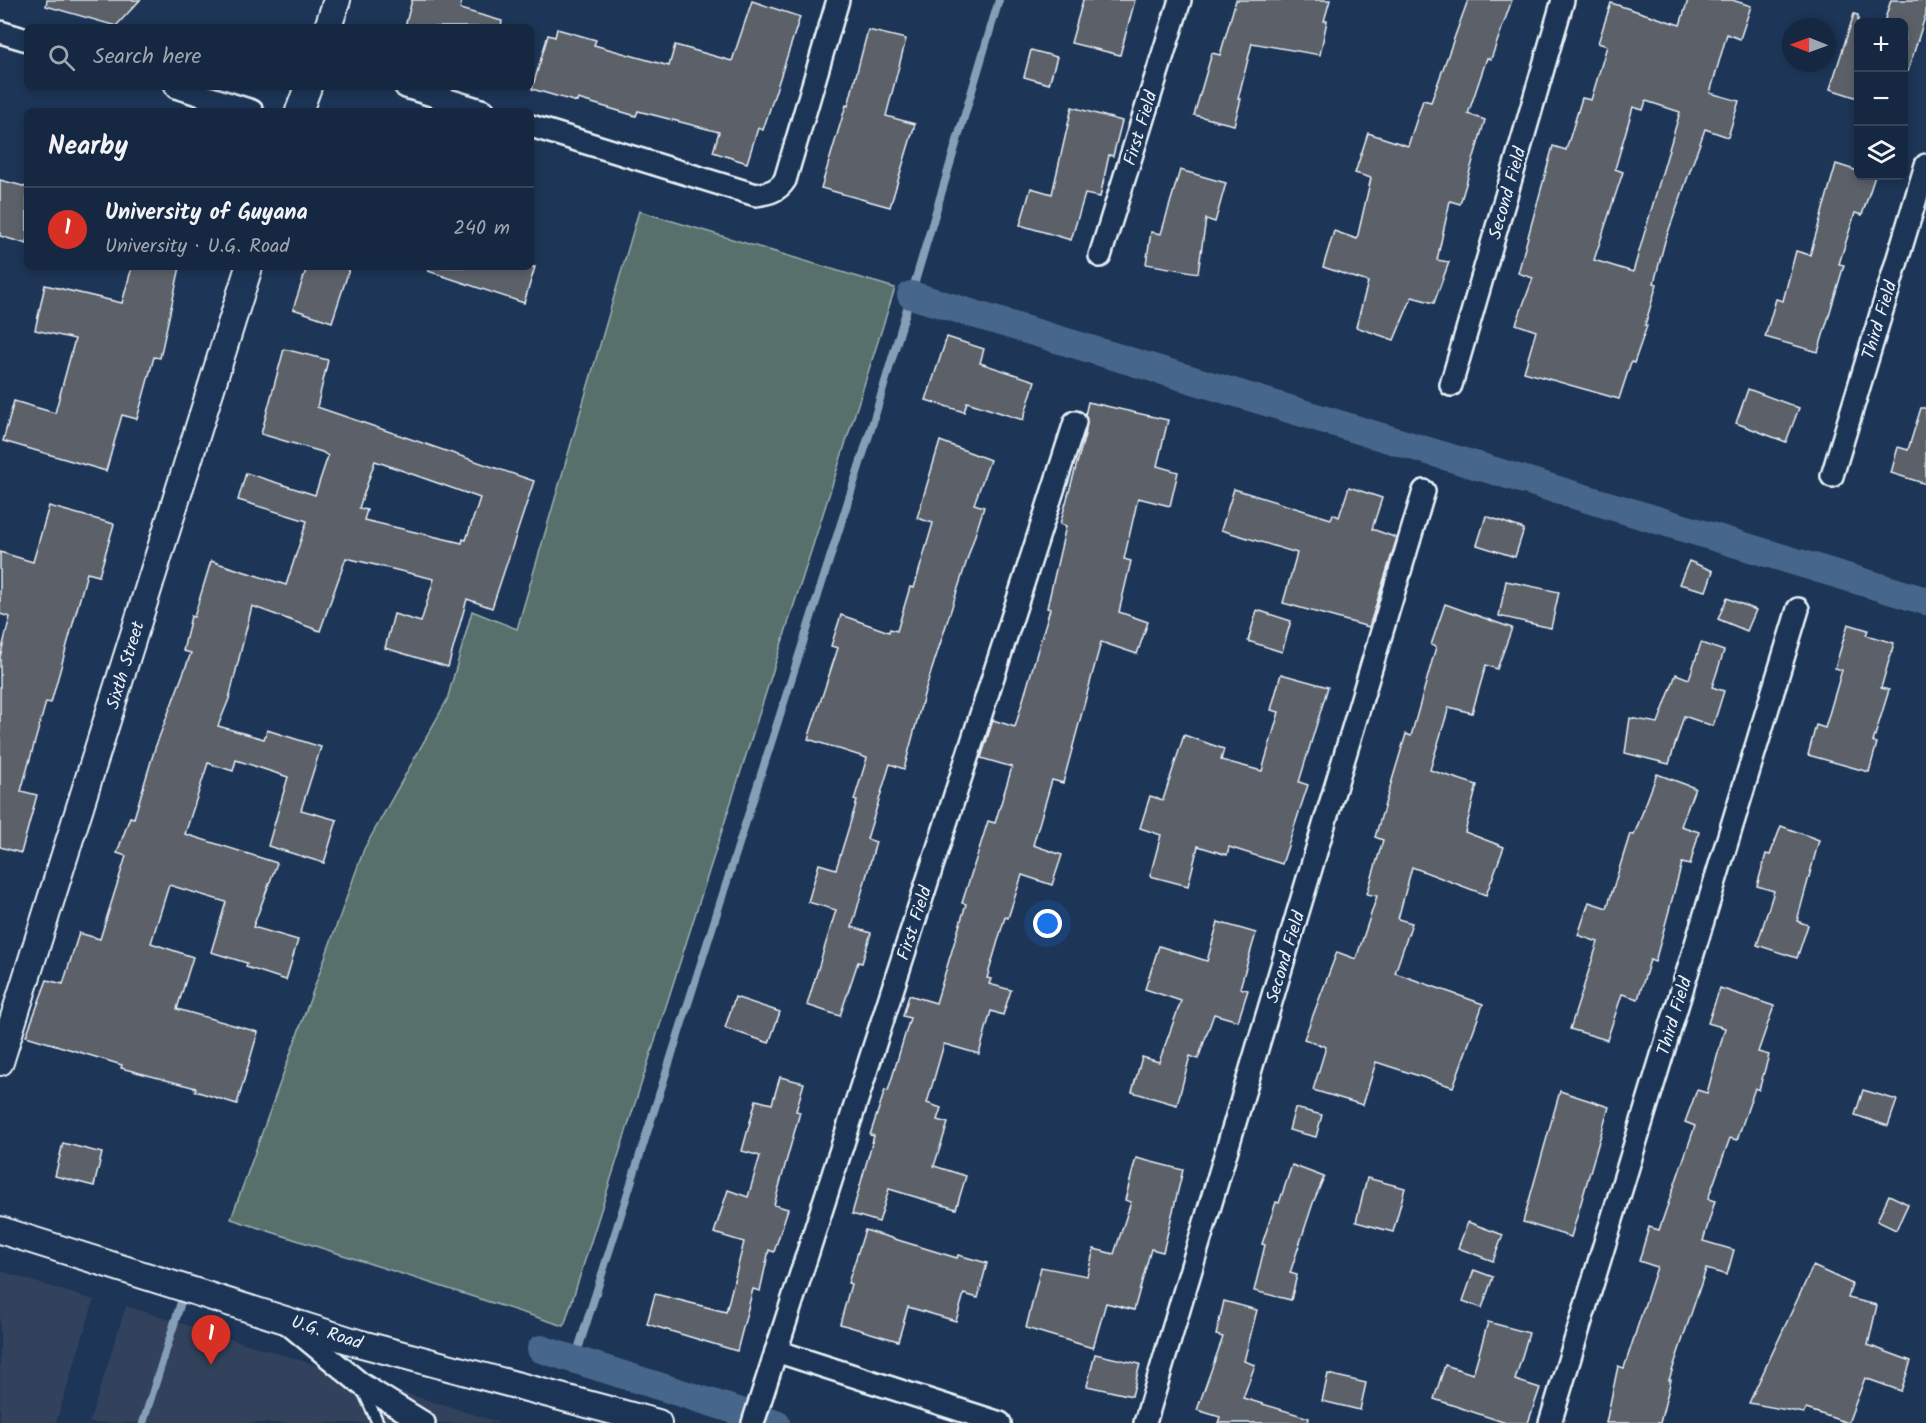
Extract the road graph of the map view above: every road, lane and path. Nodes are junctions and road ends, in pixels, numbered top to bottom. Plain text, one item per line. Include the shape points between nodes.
1 (337, 0) edge
2 (838, 0) edge
3 (1180, 0) edge
4 (1563, 0) edge
5 (329, 24) edge
6 (0, 32) edge
7 (24, 39) edge
8 (186, 90) edge
9 (307, 90) edge
10 (415, 90) edge
11 (242, 108) edge
12 (300, 108) edge
13 (474, 108) edge
14 (534, 127) edge
15 (1926, 165) edge
16 (1100, 256) dead end
17 (248, 270) edge
18 (1451, 385) dead end
19 (1075, 422) dead end
20 (1832, 476) dead end
21 (1424, 490) dead end
22 (1798, 609) dead end
23 (0, 1062) edge
24 (0, 1230) edge
25 (280, 1317) junction
26 (776, 1351) junction
27 (360, 1384) junction
28 (378, 1423) edge
29 (424, 1423) edge
30 (658, 1423) edge
31 (753, 1423) edge
32 (1000, 1423) edge
33 (1145, 1423) edge
34 (1550, 1423) edge

1 - 5 street
2 - 14 street via 780,188 756,195
3 - 16 street, First Field
4 - 18 street, Second Field
6 - 7 street
8 - 11 street
9 - 12 street
10 - 13 street
15 - 20 street, Third Field
17 - 23 street, Sixth Street
19 - 26 street, First Field
21 - 33 street, Second Field
22 - 34 street, Third Field
24 - 25 street, U.G. Road
25 - 27 street
25 - 30 street, U.G. Road via 358,1343
26 - 31 street, First Field
26 - 32 street
27 - 28 lane
27 - 29 street

